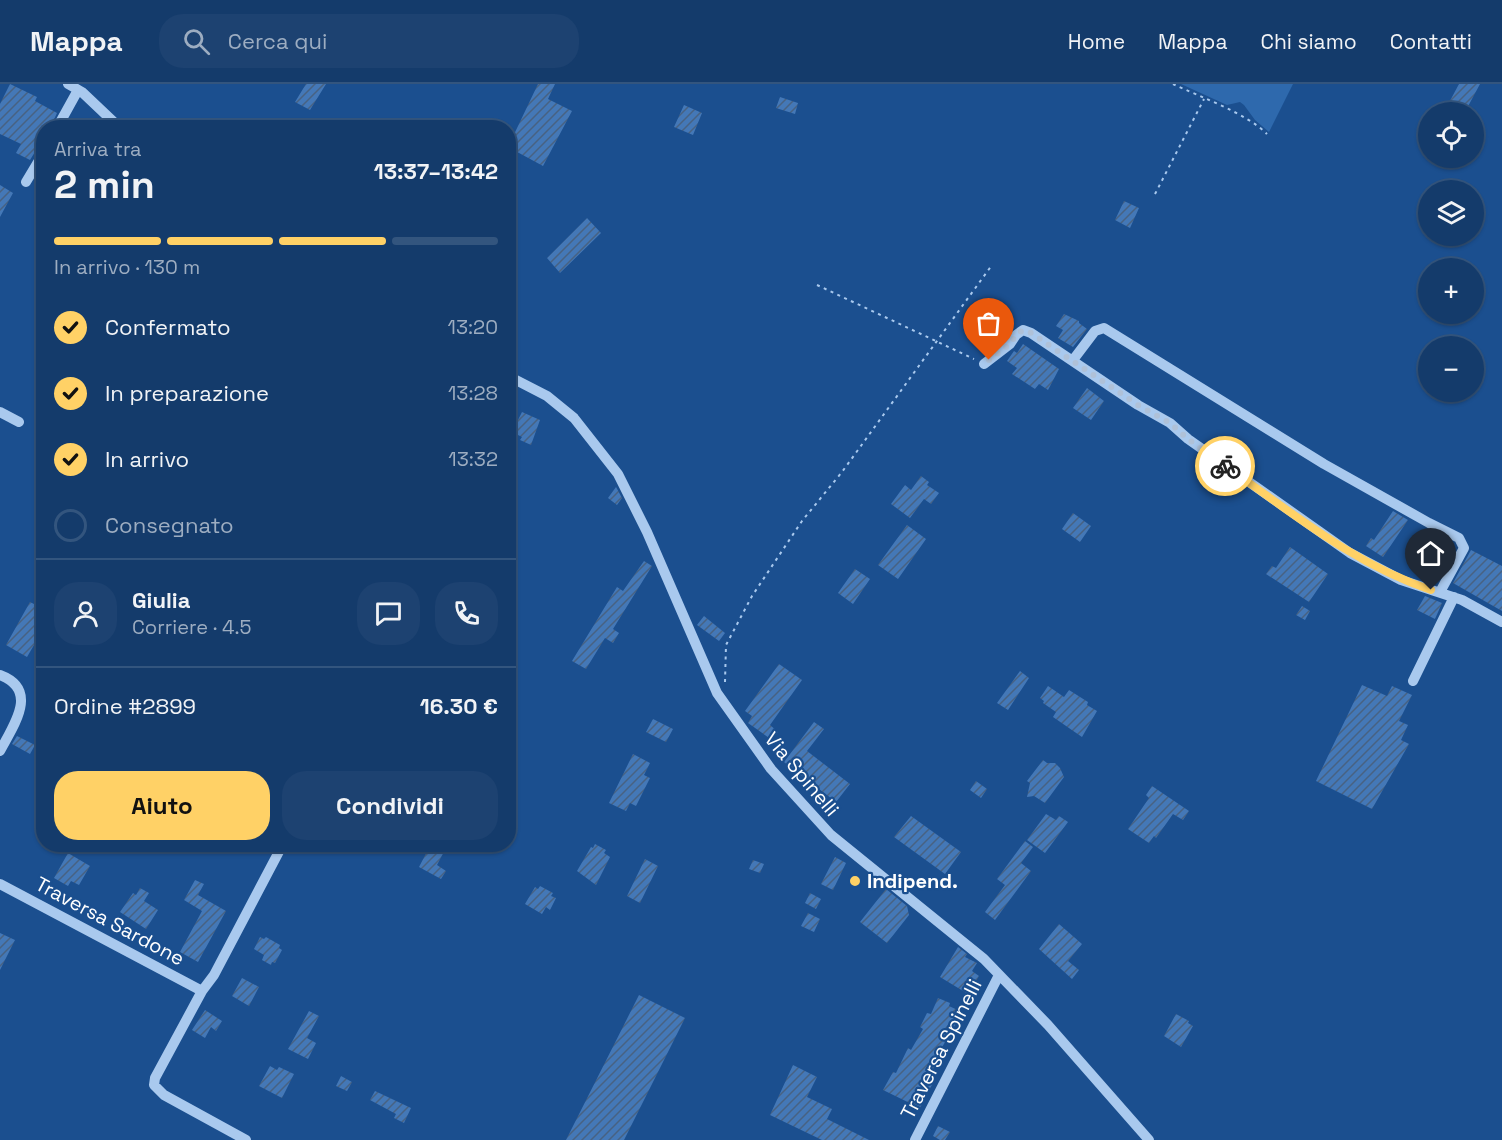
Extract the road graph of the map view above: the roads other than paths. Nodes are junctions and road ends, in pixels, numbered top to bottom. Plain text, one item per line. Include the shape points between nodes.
1 (68, 84) edge
2 (78, 90) junction
3 (61, 120) edge
4 (111, 120) edge
5 (36, 165) edge
6 (26, 182) dead end
7 (1073, 360) junction
8 (984, 363) road end
9 (516, 380) edge
10 (0, 412) edge
11 (19, 422) dead end
12 (1440, 592) junction
13 (1454, 597) junction
14 (1502, 622) edge
15 (0, 675) edge
16 (1413, 681) dead end
17 (0, 751) edge
18 (279, 852) edge
19 (0, 884) edge
20 (999, 975) junction
21 (202, 991) junction
22 (246, 1140) edge
23 (915, 1140) edge
24 (1149, 1140) edge

1 - 2 street
2 - 3 street
2 - 4 street
5 - 6 street
7 - 8 street via 1023,330
7 - 12 street via 1170,423 1350,553 1401,580
7 - 12 street via 1095,331 1104,328 1324,464 1459,538 1464,548
9 - 20 street, Via Spinelli via 547,396 574,418 618,474 717,693 771,769 831,835
10 - 11 street
12 - 13 street
13 - 14 street
13 - 16 street
15 - 17 street via 16,685 21,701 19,714
18 - 21 street
19 - 21 street, Traversa Sardone
20 - 23 street, Traversa Spinelli
20 - 24 street, Via Spinelli
21 - 22 street via 154,1085 164,1095

